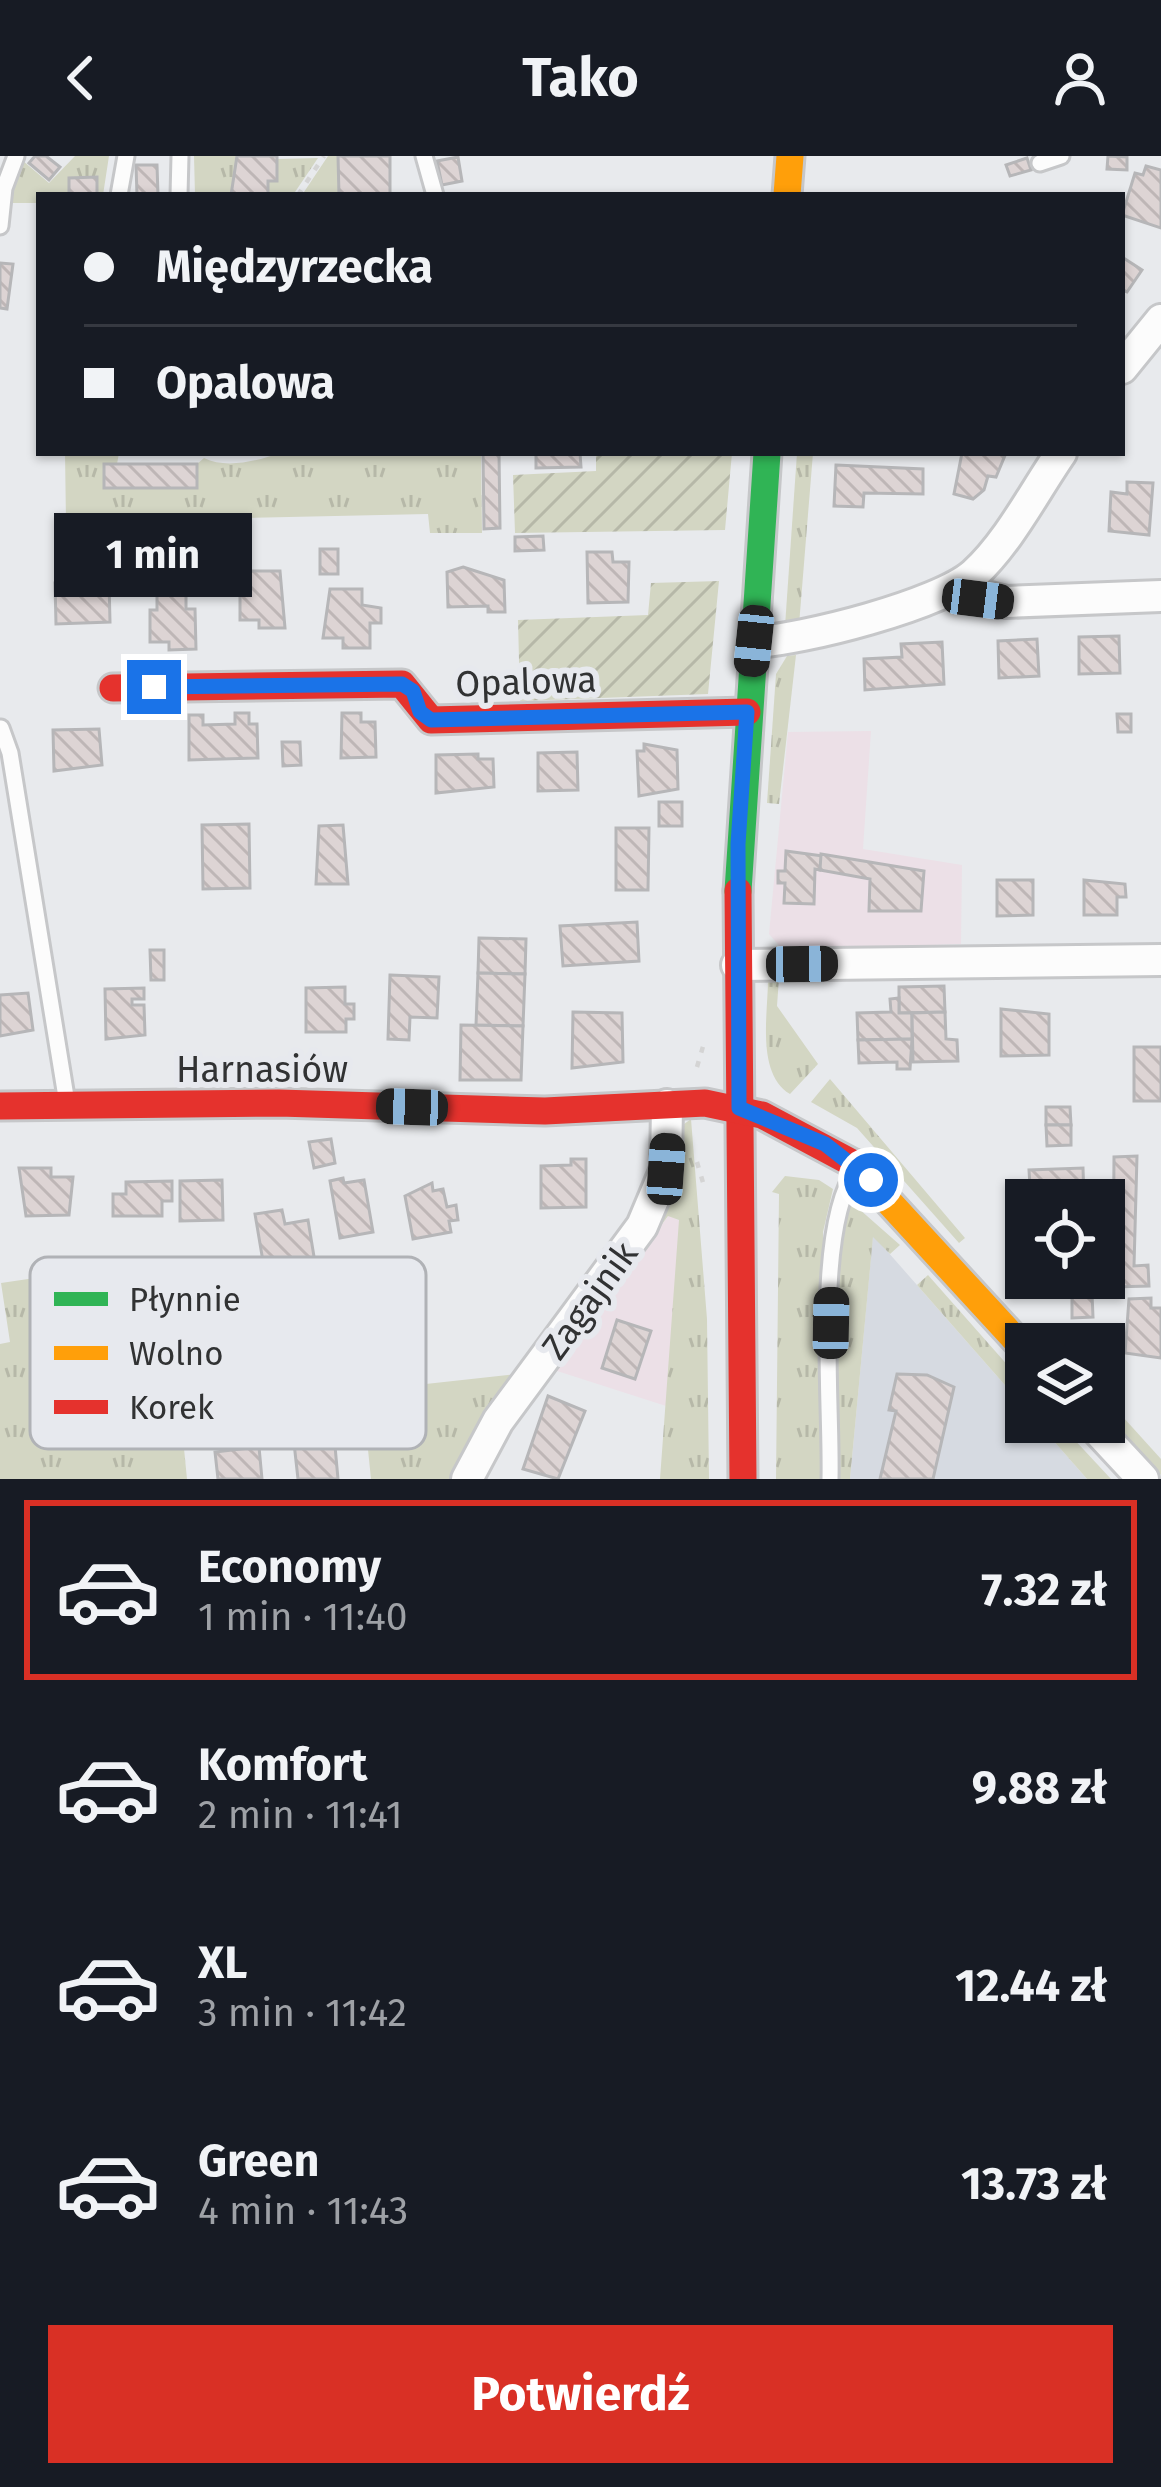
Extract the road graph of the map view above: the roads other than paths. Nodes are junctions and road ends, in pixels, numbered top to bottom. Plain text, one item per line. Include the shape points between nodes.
1 (16, 156) edge
2 (126, 156) edge
3 (180, 156) edge
4 (424, 156) edge
5 (790, 156) edge
6 (1061, 156) edge
7 (1040, 163) dead end
8 (120, 192) edge
9 (179, 192) edge
10 (434, 192) edge
11 (787, 192) edge
12 (0, 226) edge
13 (1161, 320) edge
14 (1125, 364) edge
15 (767, 456) edge
16 (1059, 456) edge
17 (954, 589) junction
18 (1161, 596) edge
19 (754, 641) junction
20 (113, 688) dead end
21 (747, 712) junction
22 (2, 728) edge
23 (1161, 960) edge
24 (737, 965) junction
25 (667, 1105) junction
26 (0, 1106) edge
27 (67, 1106) junction
28 (739, 1108) junction
29 (858, 1167) junction
30 (1005, 1328) edge
31 (1110, 1443) edge
32 (467, 1479) edge
33 (743, 1479) edge
34 (830, 1479) edge
35 (1143, 1479) edge

1 - 12 lane
2 - 8 lane
3 - 9 lane
4 - 10 lane
5 - 11 street
6 - 7 lane
13 - 14 street
15 - 19 street
16 - 17 street via 987,559
17 - 18 street via 1006,602
17 - 19 street via 796,639
19 - 21 street
20 - 21 street, Opalowa via 402,684 431,720
21 - 24 street
22 - 27 lane
23 - 24 street
24 - 28 street
25 - 27 street, Harnasiów
25 - 28 street, Harnasiów
25 - 32 street, Zagajnik via 666,1169 642,1226 498,1421
26 - 27 street, Harnasiów
28 - 29 street, Harnasiów
28 - 33 street
29 - 30 street, Harnasiów
29 - 34 lane via 832,1247
31 - 35 street

